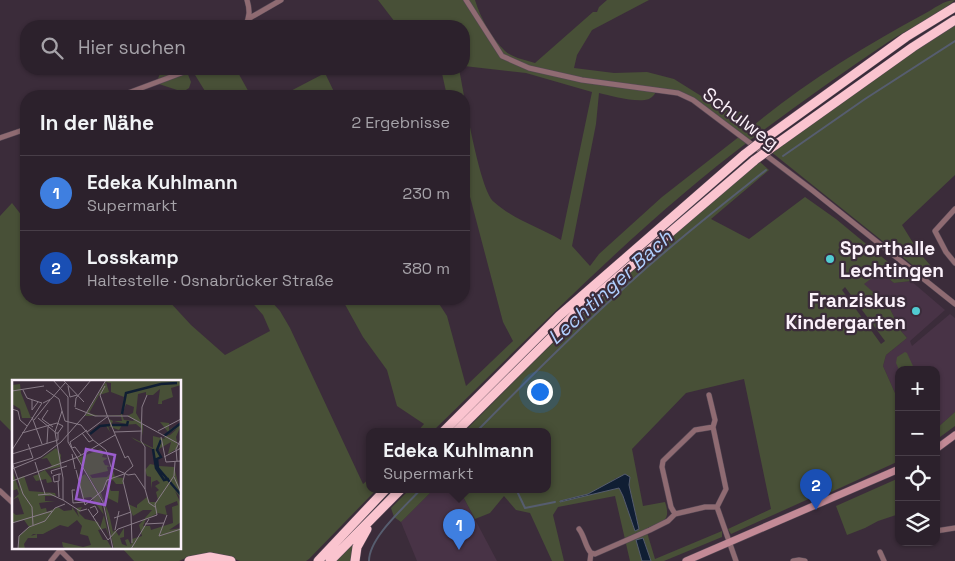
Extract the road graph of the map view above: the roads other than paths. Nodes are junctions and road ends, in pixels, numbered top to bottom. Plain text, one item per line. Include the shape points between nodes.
1 (247, 0) edge
2 (281, 0) edge
3 (466, 0) edge
4 (955, 8) edge
5 (248, 19) joint
6 (955, 20) edge
7 (176, 75) edge
8 (136, 90) edge
9 (20, 131) edge
10 (0, 138) edge
11 (955, 209) edge
12 (955, 263) edge
13 (955, 304) edge
14 (709, 395) dead end
15 (713, 426) junction
16 (447, 428) edge
17 (460, 428) edge
18 (955, 435) edge
19 (940, 445) edge
20 (895, 471) edge
21 (0, 491) edge
22 (382, 493) edge
23 (397, 493) edge
24 (391, 499) junction
25 (12, 502) edge
26 (717, 507) junction
27 (675, 514) junction
28 (955, 528) edge
29 (579, 529) dead end
30 (940, 530) edge
31 (729, 542) junction
32 (331, 547) junction
33 (59, 549) edge
34 (880, 552) dead end
35 (591, 553) junction
36 (226, 560) edge
37 (50, 561) edge
38 (71, 561) edge
39 (189, 561) edge
40 (311, 561) edge
41 (318, 561) edge
42 (330, 561) edge
43 (355, 561) edge
44 (590, 561) edge
45 (686, 561) edge
46 (736, 561) edge
47 (794, 561) edge
48 (806, 561) edge
49 (884, 561) edge

1 - 5 street
2 - 5 street
3 - 13 street, Schulweg via 502,56 529,68 582,80 678,93 693,100
4 - 16 highway, bridge via 906,37 745,154 559,316
6 - 17 highway, bridge via 755,160 576,313
7 - 8 street
9 - 10 street
11 - 12 street via 935,231
14 - 15 street
15 - 26 street via 726,489
15 - 27 street via 696,430 663,461
18 - 19 street
20 - 31 street
21 - 25 street
22 - 32 highway
23 - 24 highway
24 - 42 highway
24 - 43 highway via 390,505 362,537
26 - 27 street
26 - 31 street
27 - 35 street via 650,530
28 - 30 street
29 - 35 street
31 - 45 street
31 - 46 street
32 - 40 highway
32 - 41 highway
33 - 37 street
33 - 38 street
34 - 49 street
35 - 44 street
36 - 39 highway via 210,557
47 - 48 street

